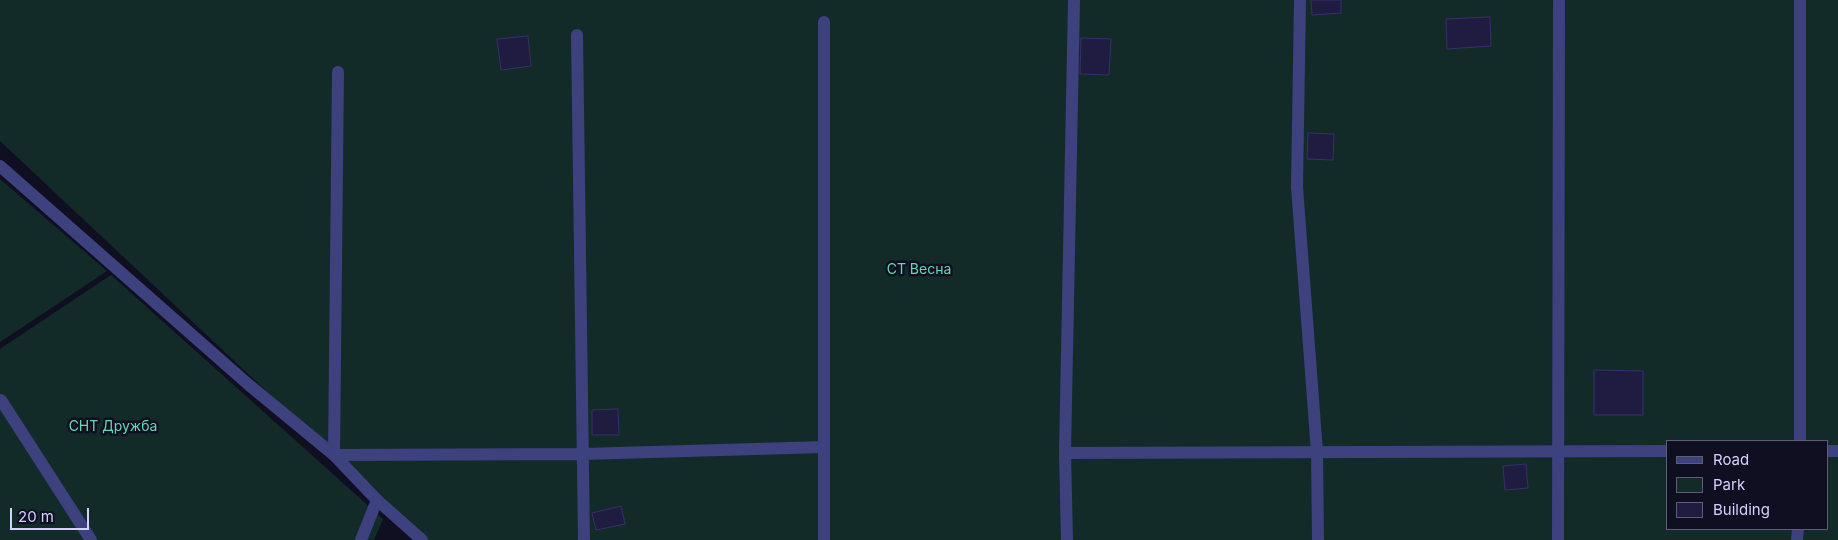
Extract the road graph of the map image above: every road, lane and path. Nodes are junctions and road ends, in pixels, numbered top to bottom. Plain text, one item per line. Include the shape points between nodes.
1 (1074, 0) edge
2 (1300, 0) edge
3 (1560, 0) edge
4 (1800, 0) edge
5 (824, 22) dead end
6 (577, 35) dead end
7 (338, 72) dead end
8 (0, 166) edge
9 (1, 400) edge
10 (1800, 440) edge
11 (824, 447) junction
12 (1666, 451) edge
13 (1317, 452) junction
14 (1559, 452) junction
15 (1065, 453) junction
16 (583, 454) junction
17 (334, 455) junction
18 (377, 500) junction
19 (91, 540) edge
20 (361, 540) edge
21 (422, 540) edge
22 (584, 540) edge
23 (824, 540) edge
24 (1067, 540) edge
25 (1318, 540) edge
26 (1558, 540) edge

1 - 15 street
2 - 13 street via 1297,187
3 - 14 street
4 - 10 street
5 - 11 street
6 - 16 street
7 - 17 street
8 - 17 street via 249,385
9 - 19 street
11 - 16 street
11 - 23 street
12 - 14 street
13 - 14 street
13 - 15 street
13 - 25 street
14 - 26 street
15 - 24 street
16 - 17 street
16 - 22 street
17 - 18 street
18 - 20 street
18 - 21 street

